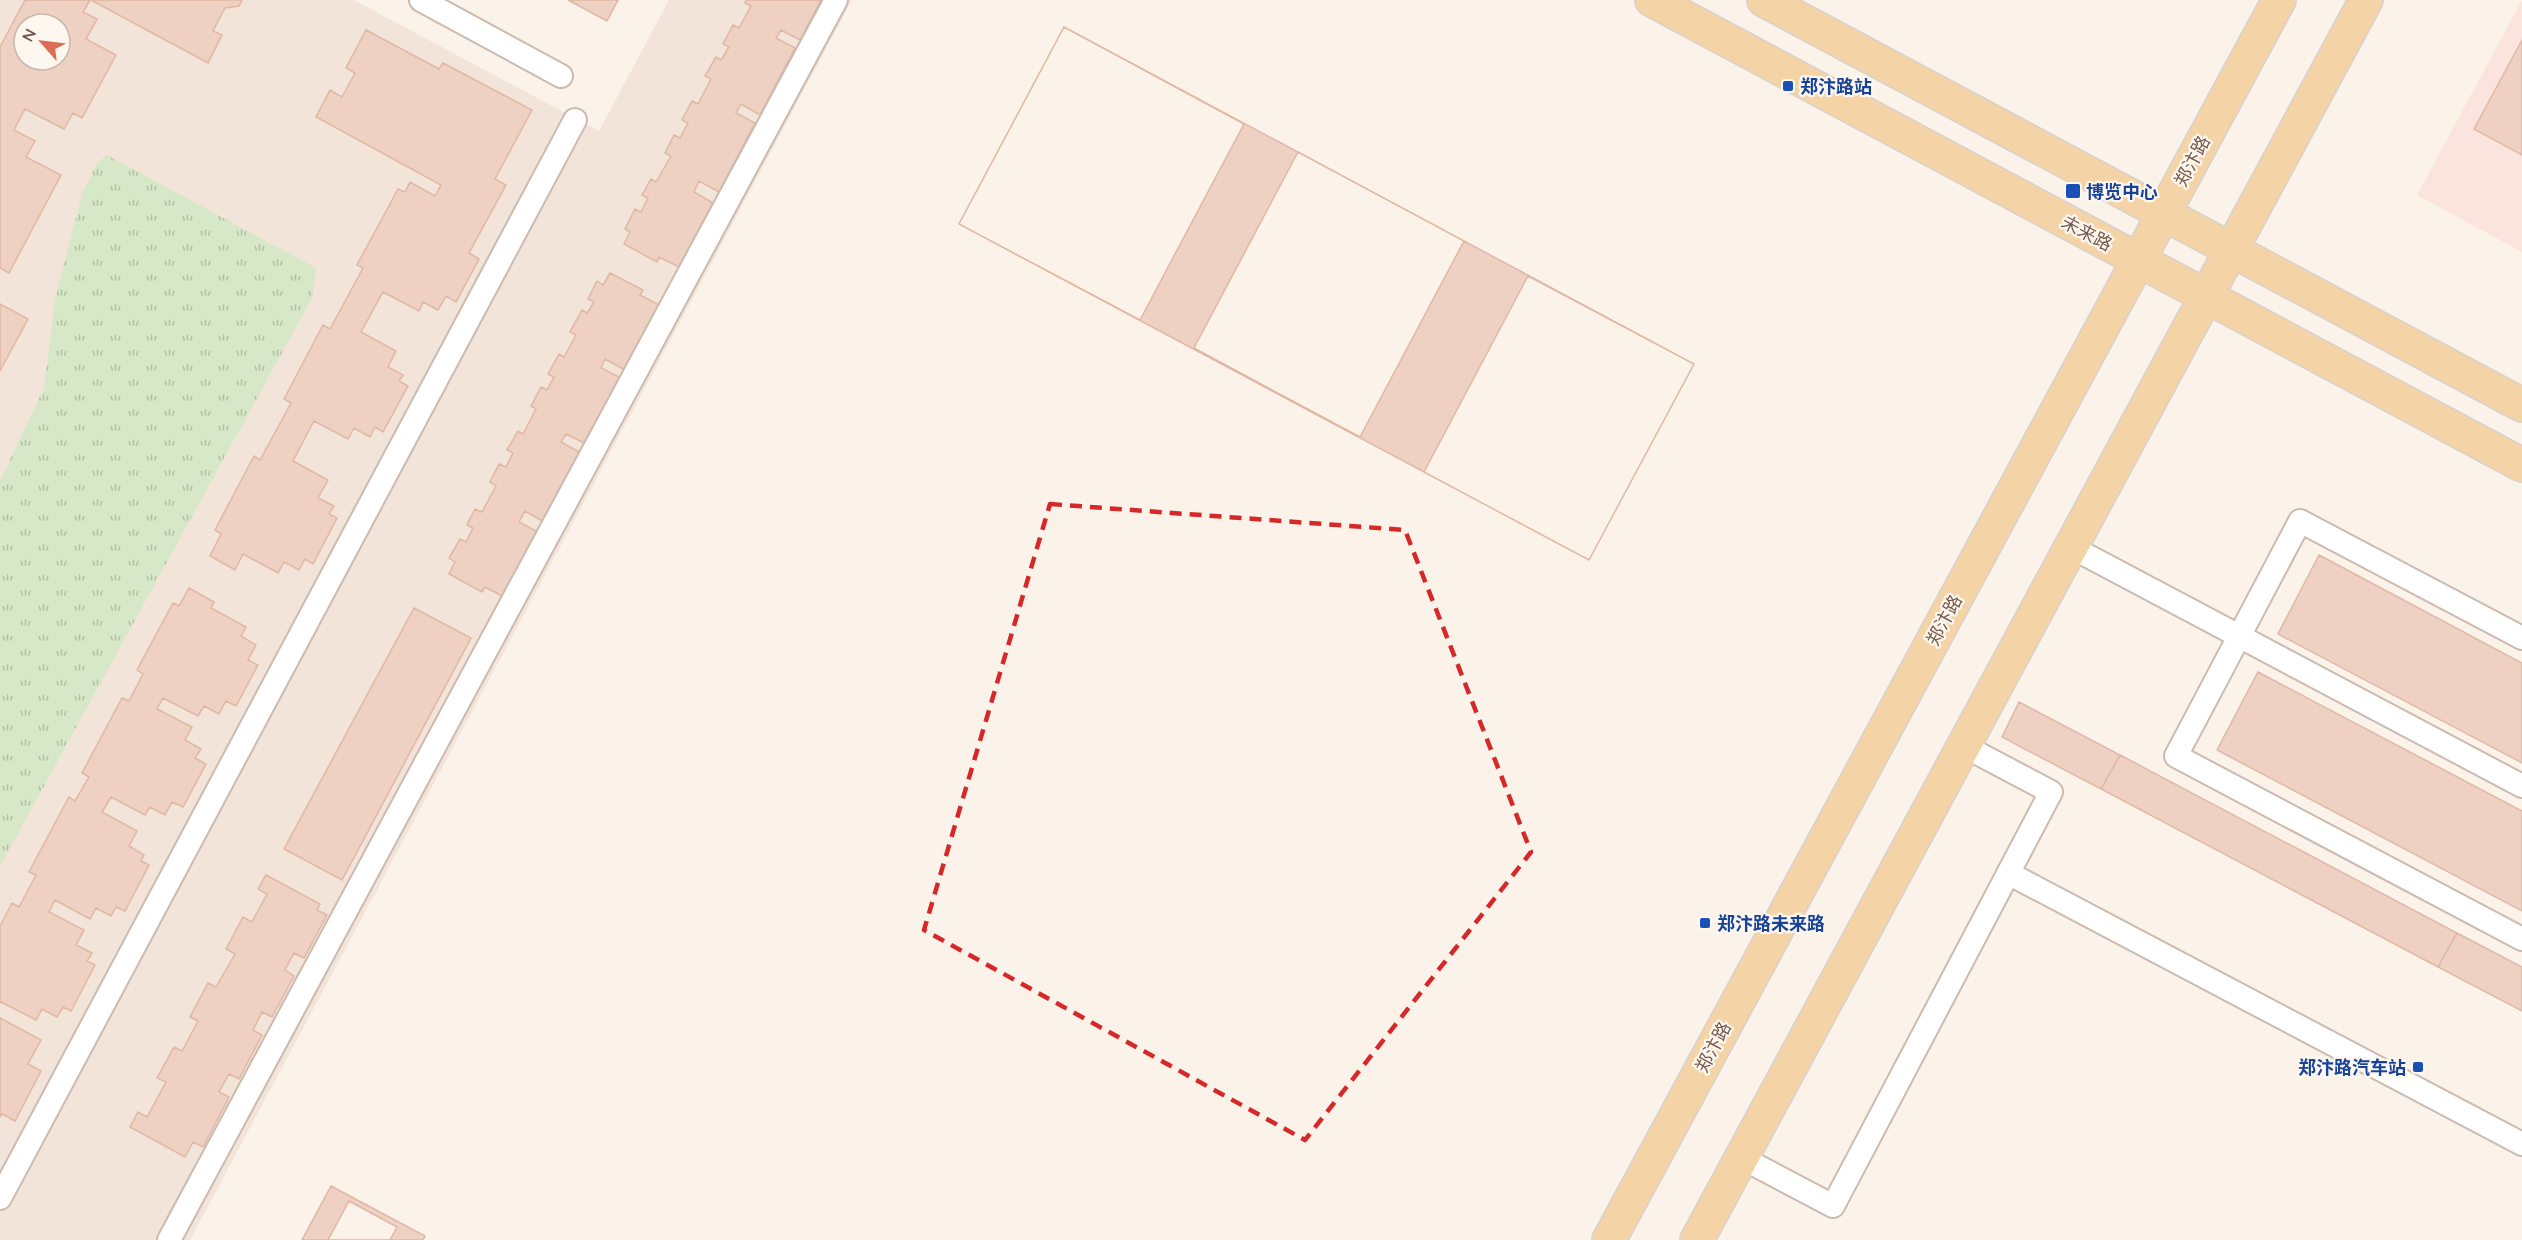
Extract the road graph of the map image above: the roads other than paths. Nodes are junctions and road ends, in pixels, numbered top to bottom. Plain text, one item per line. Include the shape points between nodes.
1 (421, 0) edge
2 (836, 0) edge
3 (1652, 0) edge
4 (1764, 0) edge
5 (2279, 0) edge
6 (2366, 0) edge
7 (561, 76) dead end
8 (575, 120) dead end
9 (2164, 214) junction
10 (2232, 250) junction
11 (2138, 260) junction
12 (2206, 296) junction
13 (2522, 405) edge
14 (2522, 465) edge
15 (2071, 547) junction
16 (2240, 636) junction
17 (2522, 638) edge
18 (1964, 746) junction
19 (2522, 786) edge
20 (2008, 873) junction
21 (2522, 939) edge
22 (2522, 1144) edge
23 (1742, 1158) junction
24 (0, 1198) edge
25 (169, 1240) edge
26 (1609, 1240) edge
27 (1697, 1240) edge

1 - 7 lane
2 - 25 lane
3 - 11 main road, 未来路
4 - 9 main road
5 - 9 main road, 郑汴路
6 - 10 main road
8 - 24 lane
9 - 10 main road
9 - 11 main road, 郑汴路
10 - 12 main road
10 - 13 main road
11 - 12 main road, 未来路
11 - 26 main road, 郑汴路
12 - 14 main road, 未来路
12 - 15 main road
15 - 16 lane
15 - 18 main road
16 - 17 lane via 2300,521
16 - 19 lane
16 - 21 lane via 2176,756
18 - 20 lane via 2051,792
18 - 23 main road
20 - 22 lane
20 - 23 lane via 1833,1206
23 - 27 main road

